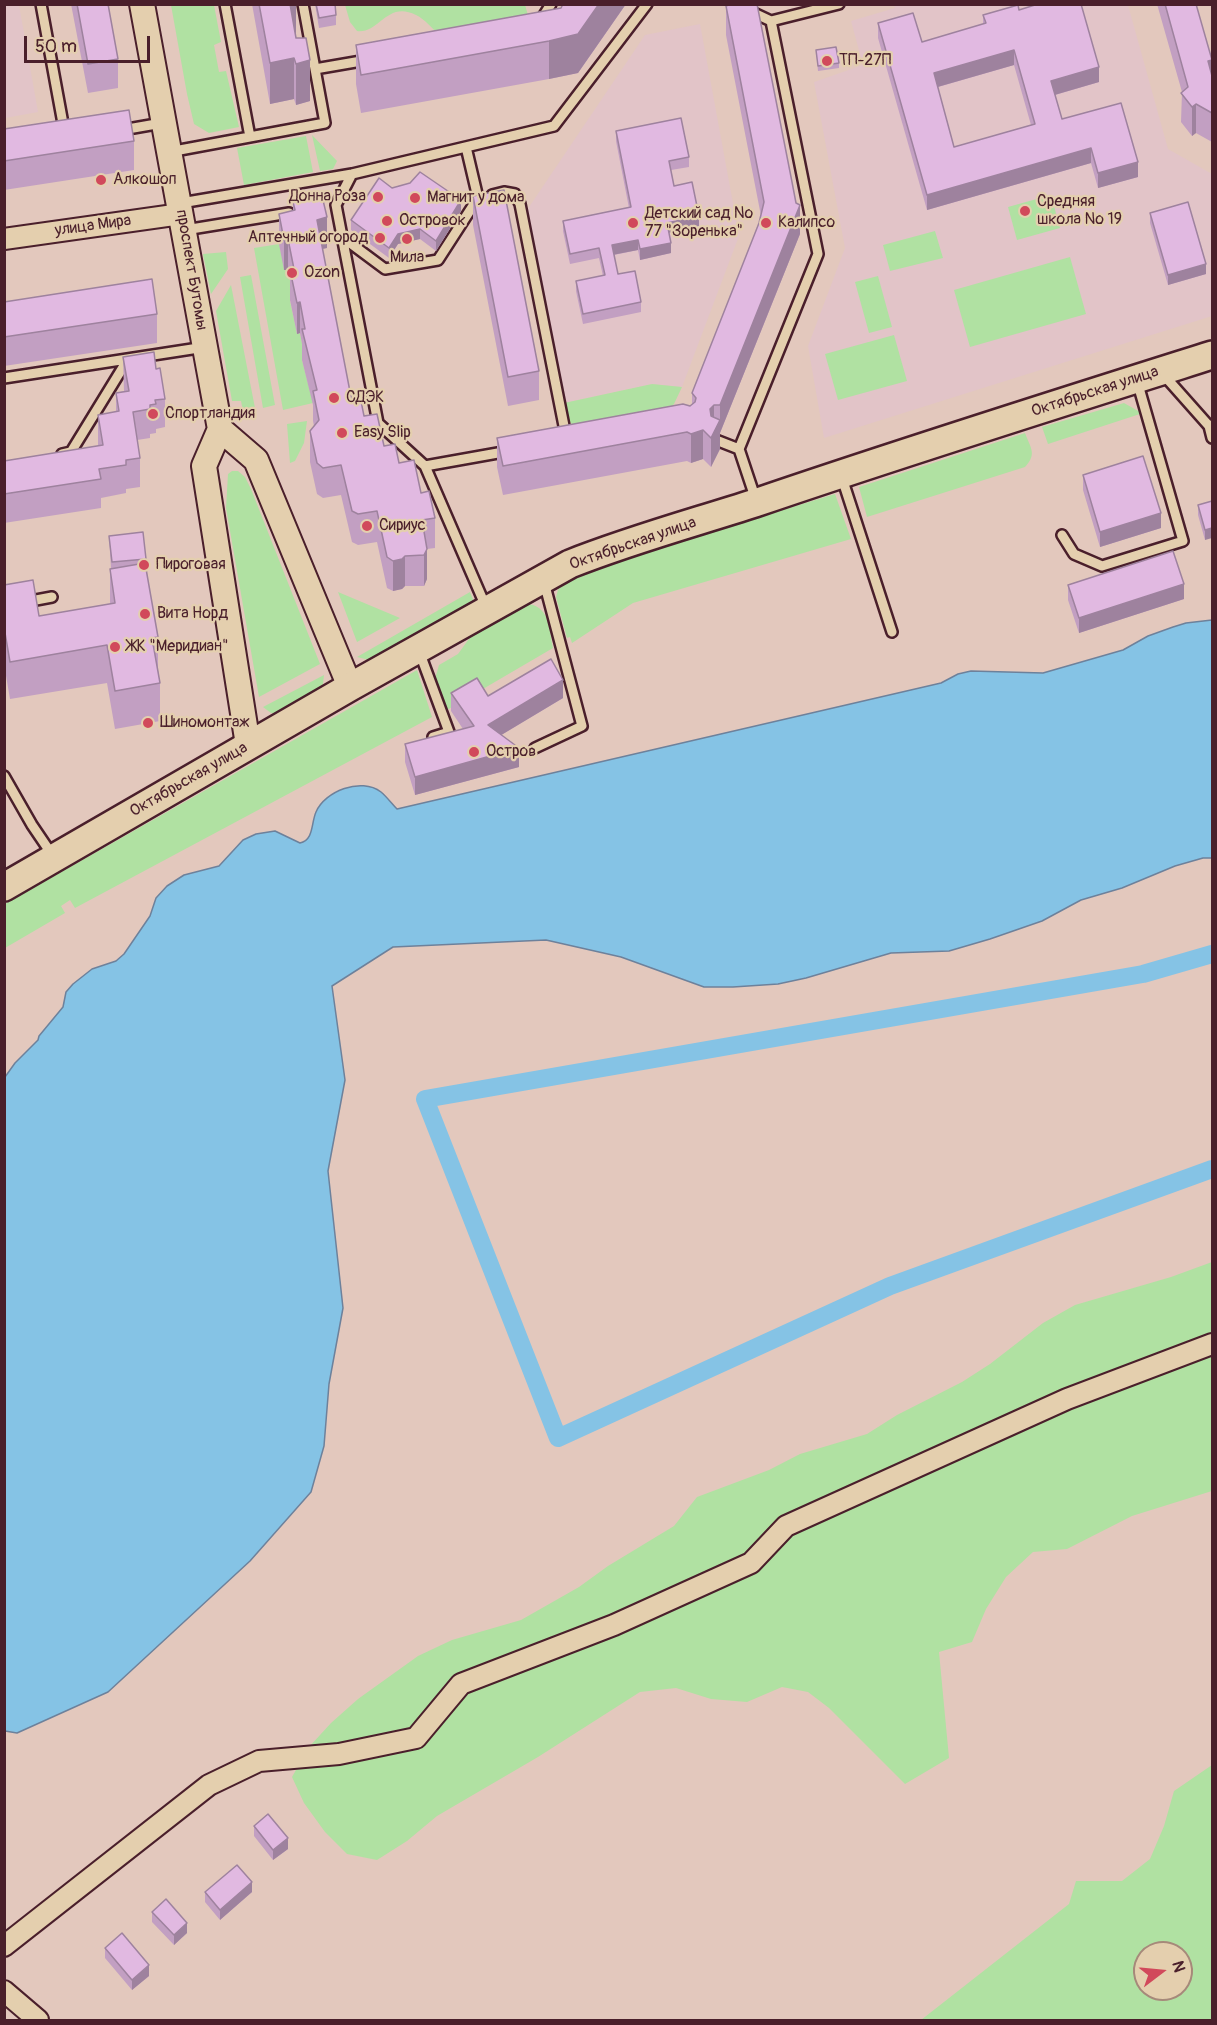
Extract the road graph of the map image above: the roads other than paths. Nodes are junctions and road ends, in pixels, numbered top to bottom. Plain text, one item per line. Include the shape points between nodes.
1 (42, 4) edge
2 (142, 4) edge
3 (225, 4) edge
4 (303, 4) edge
5 (551, 4) edge
6 (647, 4) edge
7 (742, 4) edge
8 (839, 4) edge
9 (771, 21) junction
10 (536, 29) edge
11 (379, 58) edge
12 (315, 69) junction
13 (164, 122) junction
14 (111, 132) edge
15 (250, 137) junction
16 (66, 140) edge
17 (466, 147) junction
18 (169, 152) junction
19 (352, 174) junction
20 (478, 198) junction
21 (336, 205) junction
22 (325, 207) edge
23 (302, 211) edge
24 (181, 216) junction
25 (342, 237) junction
26 (4, 239) edge
27 (205, 347) junction
28 (1212, 354) edge
29 (128, 359) junction
30 (1148, 375) junction
31 (4, 378) edge
32 (1210, 425) edge
33 (220, 429) junction
34 (1212, 438) edge
35 (578, 439) edge
36 (716, 440) edge
37 (567, 441) junction
38 (556, 442) edge
39 (524, 448) edge
40 (739, 450) junction
41 (49, 456) edge
42 (425, 466) junction
43 (840, 473) junction
44 (757, 502) junction
45 (1062, 536) dead end
46 (544, 580) junction
47 (52, 597) dead end
48 (4, 606) edge
49 (487, 610) junction
50 (892, 632) dead end
51 (418, 649) junction
52 (563, 655) junction
53 (553, 661) edge
54 (350, 687) junction
55 (423, 741) edge
56 (248, 745) junction
57 (535, 748) dead end
58 (4, 776) edge
59 (56, 859) junction
60 (4, 886) edge
61 (1212, 1344) edge
62 (4, 1946) edge
63 (4, 1991) edge
64 (38, 2020) edge

1 - 16 lane
2 - 13 street, проспект Бутомы
3 - 15 lane
4 - 12 lane
5 - 10 lane
6 - 17 lane via 554,126
7 - 9 lane
8 - 9 lane
9 - 40 lane via 818,254
11 - 12 lane
12 - 15 lane via 325,123
13 - 14 lane
13 - 18 street, проспект Бутомы
15 - 18 lane
17 - 19 lane
17 - 20 lane
18 - 24 street, проспект Бутомы
19 - 21 lane
19 - 24 lane
20 - 25 lane via 438,260 385,269
20 - 37 lane via 504,192 514,194 520,204
21 - 22 lane
21 - 25 lane
23 - 24 lane
24 - 26 street, улица Мира
24 - 27 street, проспект Бутомы
25 - 42 lane via 378,423
27 - 29 lane
27 - 33 street, проспект Бутомы
28 - 30 main road, Октябрьская улица
29 - 31 lane
29 - 41 lane via 71,452
30 - 32 lane
30 - 43 main road, Октябрьская улица
30 - 45 lane via 1183,541 1102,566 1074,554
32 - 34 lane
33 - 54 street via 256,460
33 - 56 street via 204,466
35 - 37 lane
36 - 40 lane
37 - 38 lane
39 - 42 lane
40 - 44 lane
42 - 49 lane
43 - 44 main road, Октябрьская улица
43 - 50 lane
44 - 46 main road, Октябрьская улица via 605,550
46 - 49 main road, Октябрьская улица
46 - 52 lane
47 - 48 lane
49 - 51 main road, Октябрьская улица
51 - 54 main road, Октябрьская улица
51 - 55 lane via 449,732
52 - 53 lane
52 - 57 lane via 582,726
54 - 56 main road, Октябрьская улица
56 - 59 main road, Октябрьская улица
58 - 59 lane
59 - 60 main road, Октябрьская улица
61 - 62 street via 1067,1399 786,1526 751,1563 614,1626 461,1684 416,1738 339,1754 259,1761 219,1780
63 - 64 street

